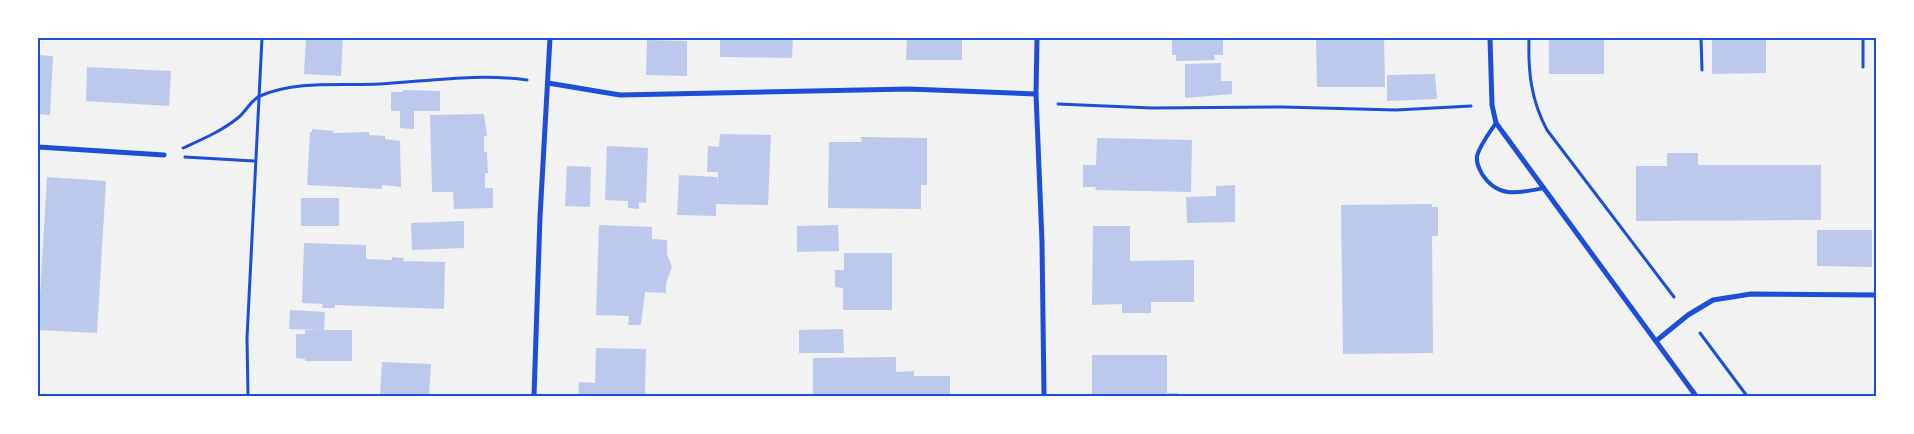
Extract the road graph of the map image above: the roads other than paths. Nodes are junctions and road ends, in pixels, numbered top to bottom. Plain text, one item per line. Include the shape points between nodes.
1 (550, 38) edge
2 (1038, 38) edge
3 (1490, 38) edge
4 (548, 83) junction
5 (1036, 94) junction
6 (1496, 122) junction
7 (38, 147) edge
8 (166, 155) road end
9 (1544, 188) junction
10 (1876, 295) edge
11 (1656, 341) junction
12 (534, 396) edge
13 (1044, 396) edge
14 (1696, 396) edge

1 - 4 street
2 - 5 street
3 - 6 street via 1492,105
4 - 5 street via 620,95 909,89
4 - 12 street
5 - 13 street
6 - 9 street
6 - 9 lane via 1477,156 1477,166 1488,182 1499,191 1521,193
7 - 8 street
9 - 11 street
10 - 11 street via 1751,294 1712,300
11 - 14 street

